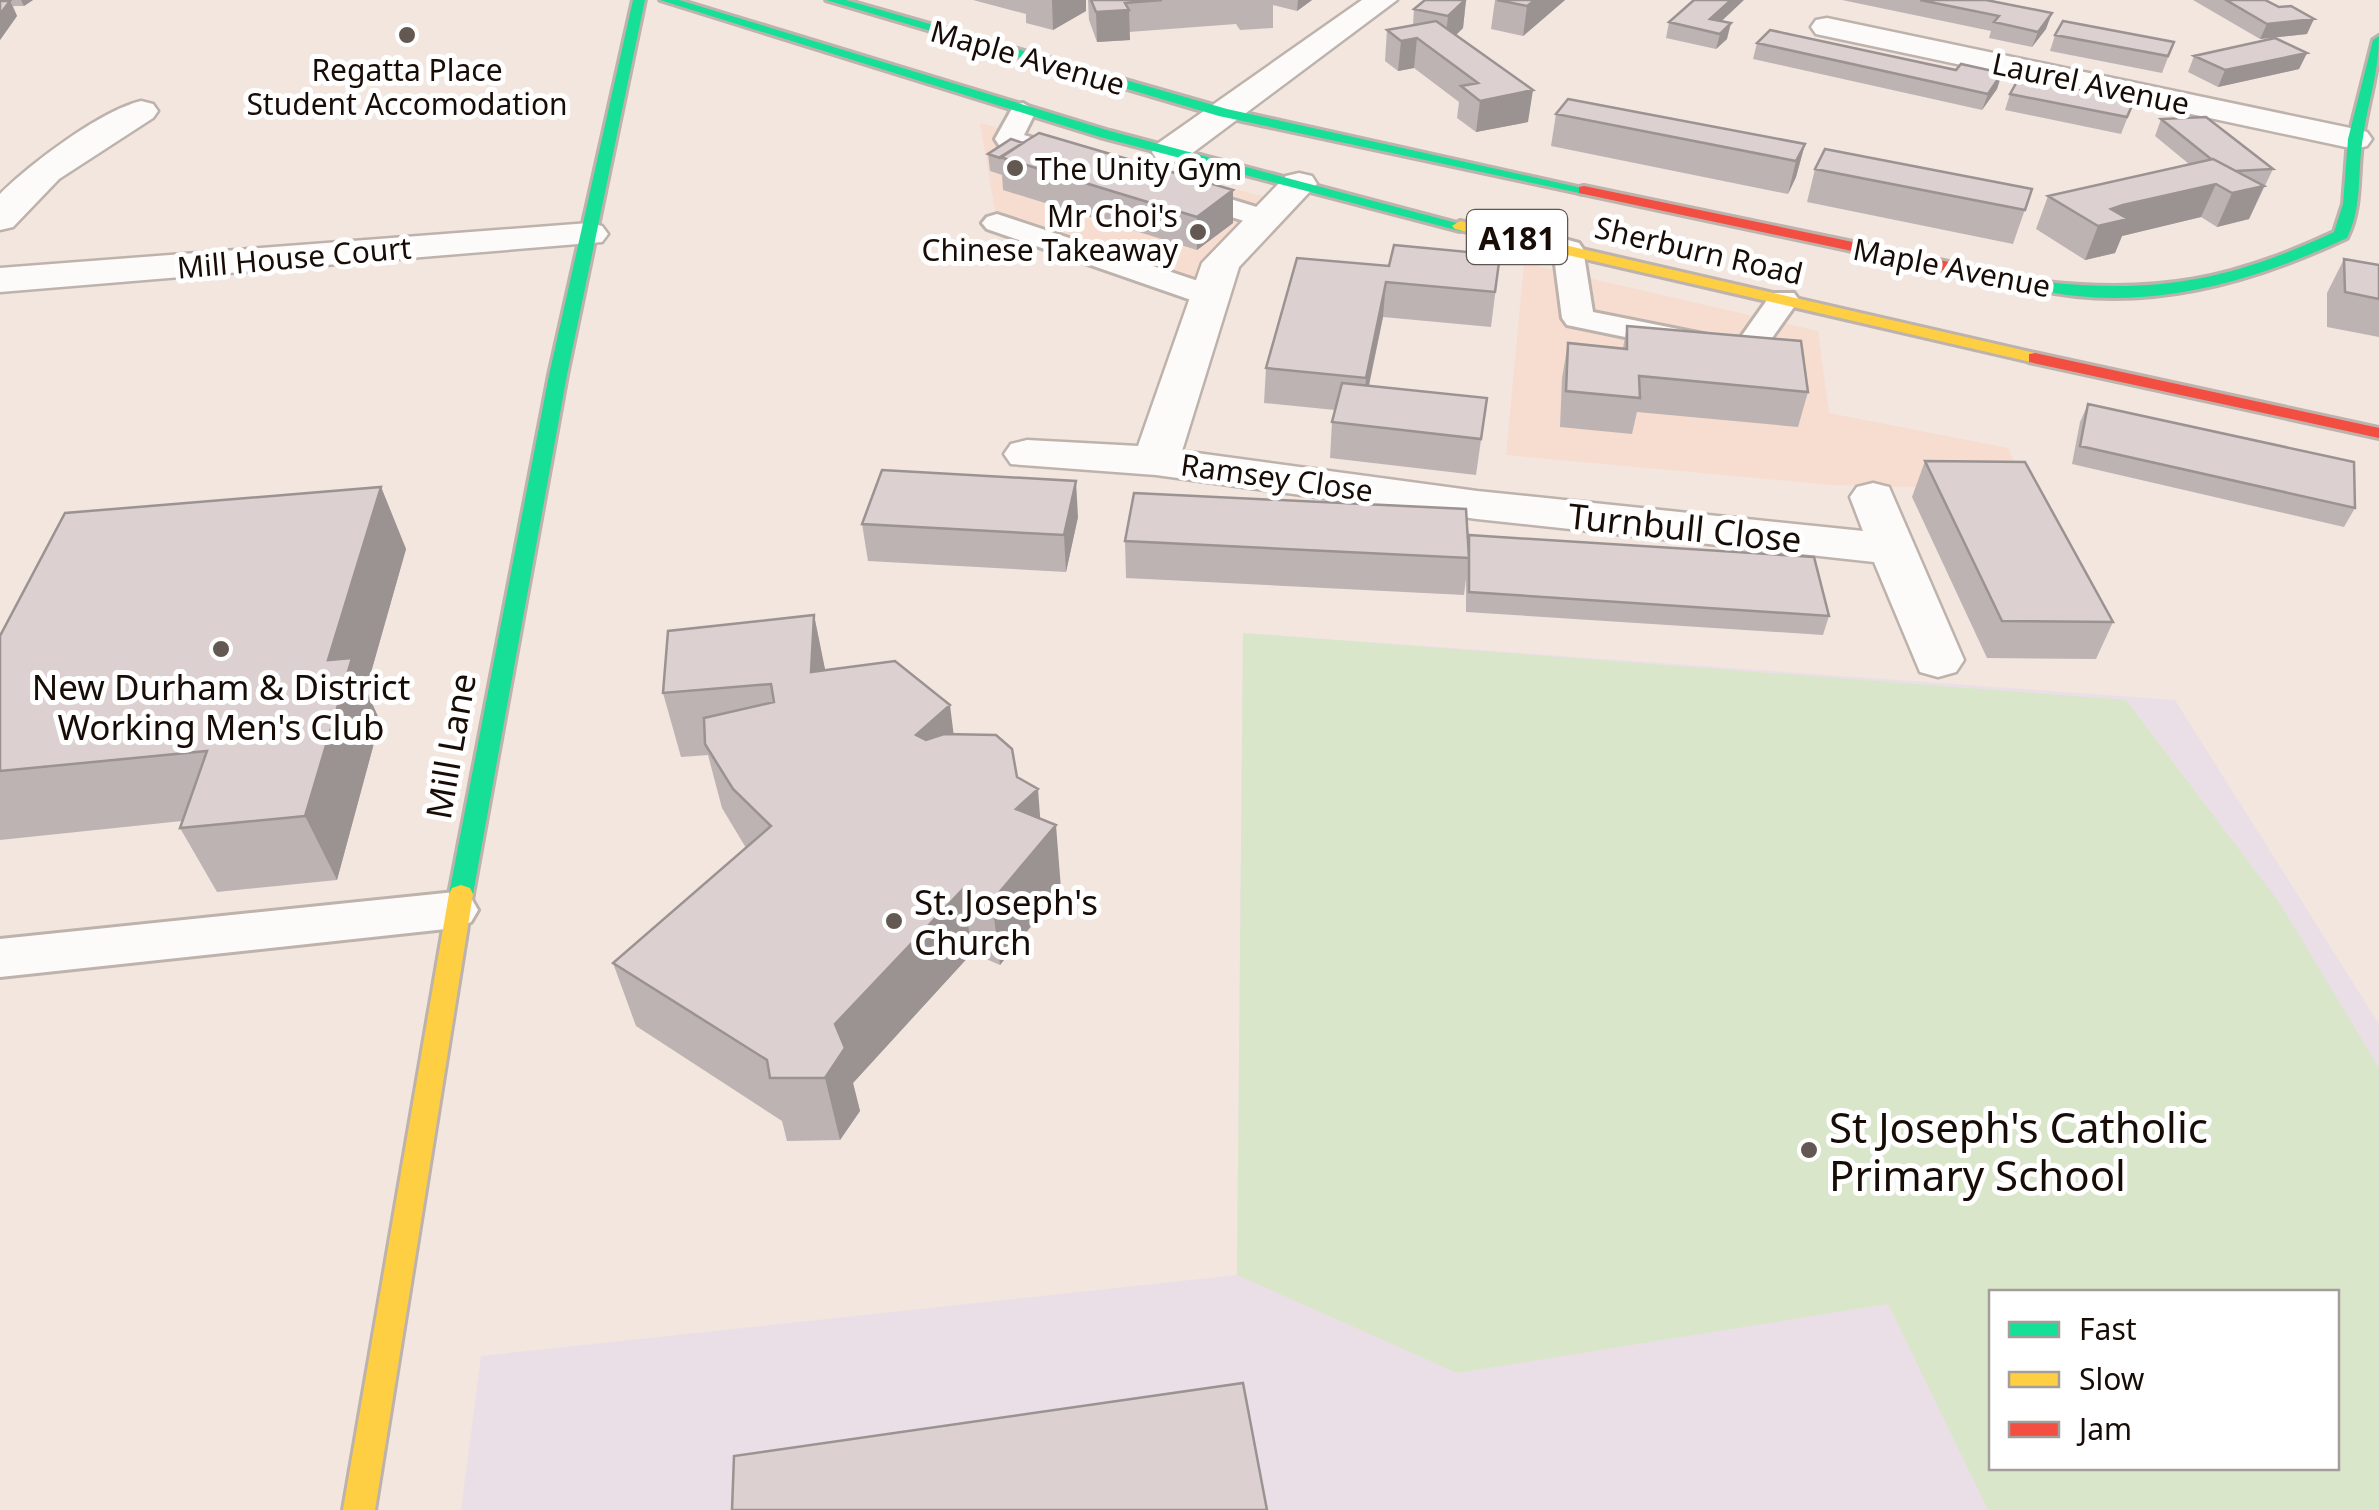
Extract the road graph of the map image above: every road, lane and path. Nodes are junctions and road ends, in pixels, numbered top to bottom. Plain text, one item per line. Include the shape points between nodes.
1 (638, 0) edge
2 (666, 0) edge
3 (832, 0) edge
4 (1382, 0) edge
5 (1826, 26) dead end
6 (2379, 40) edge
7 (141, 111) dead end
8 (1023, 111) junction
9 (1224, 113) junction
10 (2355, 139) junction
11 (1170, 152) junction
12 (1100, 167) edge
13 (1154, 184) edge
14 (1298, 184) junction
15 (1263, 218) junction
16 (0, 219) edge
17 (997, 223) dead end
18 (589, 234) junction
19 (1568, 249) junction
20 (0, 280) edge
21 (1208, 295) junction
22 (1783, 300) junction
23 (2379, 433) edge
24 (1027, 454) dead end
25 (1156, 460) junction
26 (1873, 497) dead end
27 (1476, 505) joint
28 (1894, 549) junction
29 (1938, 660) dead end
30 (456, 910) junction
31 (0, 958) edge
32 (359, 1510) edge

1 - 18 street, Mill Lane
2 - 8 street, Sherburn Road / A181
3 - 9 street, Maple Avenue
4 - 9 street
5 - 10 street, Laurel Avenue
6 - 10 street
7 - 16 street via 41,176
8 - 11 street, Sherburn Road / A181
8 - 12 lane via 1009,138
9 - 10 street, Maple Avenue via 2033,286 2094,292 2162,291 2328,244 2341,234 2351,204
9 - 11 street
11 - 14 street, Sherburn Road / A181
13 - 15 lane
14 - 15 street, Ramsey Close
14 - 19 street, Sherburn Road / A181
15 - 21 street, Ramsey Close via 1221,263
17 - 21 lane
18 - 20 street, Mill House Court
18 - 30 street, Mill Lane
19 - 22 street, Sherburn Road / A181
19 - 22 lane via 1578,318 1746,352
21 - 25 street, Ramsey Close
22 - 23 street, Sherburn Road / A181
24 - 25 street
25 - 27 street, Ramsey Close
26 - 28 street
27 - 28 street, Turnbull Close
28 - 29 street
30 - 31 lane
30 - 32 street, Mill Lane

